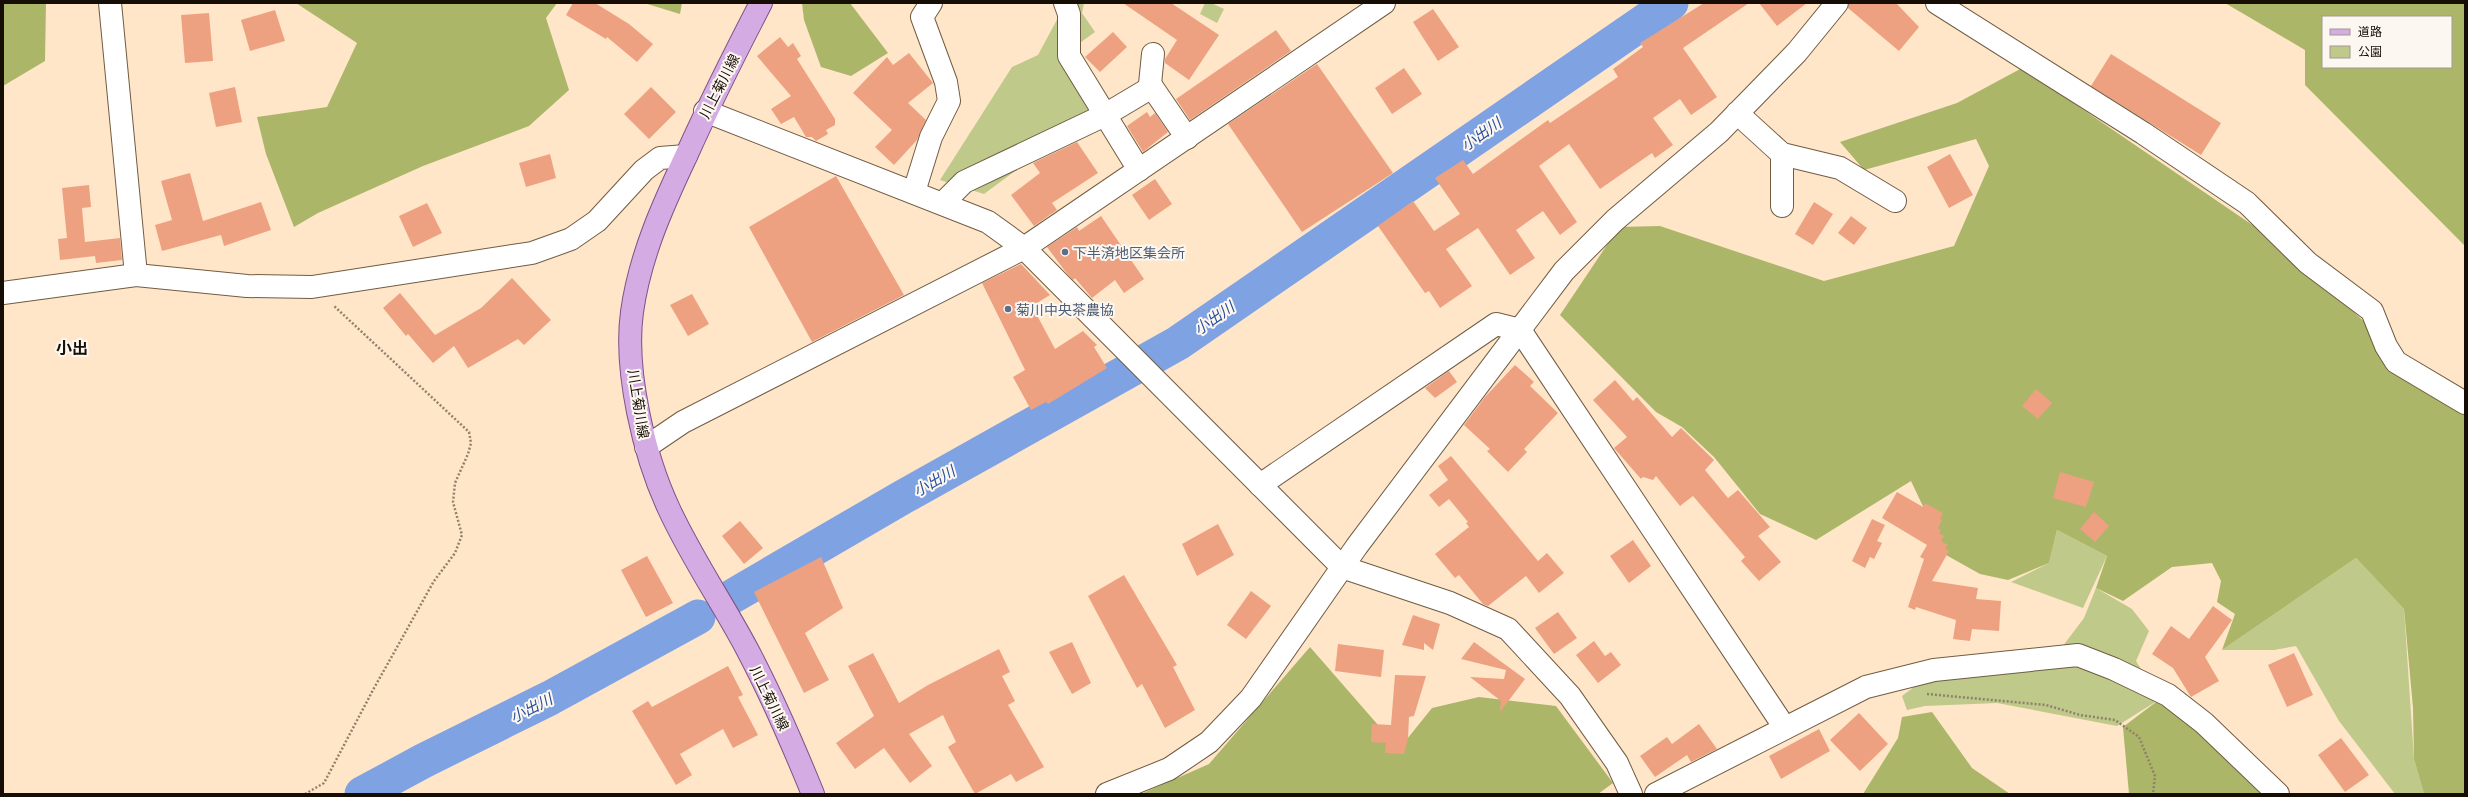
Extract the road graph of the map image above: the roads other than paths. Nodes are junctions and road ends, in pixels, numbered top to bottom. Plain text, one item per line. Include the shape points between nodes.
1 (110, 3) edge
2 (761, 3) edge
3 (931, 3) edge
4 (1065, 3) edge
5 (1384, 3) edge
6 (1837, 3) edge
7 (1937, 3) edge
8 (1153, 54) dead end
9 (1152, 88) junction
10 (705, 111) junction
11 (1737, 112) junction
12 (1105, 115) junction
13 (1187, 138) junction
14 (1782, 154) junction
15 (686, 156) junction
16 (1139, 170) junction
17 (914, 192) junction
18 (1895, 201) dead end
19 (943, 203) junction
20 (1782, 206) dead end
21 (1024, 248) junction
22 (136, 275) junction
23 (3, 294) edge
24 (1520, 330) junction
25 (2465, 403) edge
26 (646, 447) junction
27 (1260, 485) junction
28 (1342, 567) junction
29 (1785, 728) junction
30 (812, 794) edge
31 (1107, 794) edge
32 (1631, 794) edge
33 (1656, 794) edge
34 (2278, 794) edge

1 - 22 street
2 - 10 main road, 川上菊川線
3 - 17 street via 922,17 946,82 949,101 931,137
4 - 12 street via 1069,14 1069,56
5 - 13 street
6 - 11 street via 1797,52
7 - 25 street via 2143,133 2246,203 2308,263 2372,310 2386,346 2396,362
8 - 9 street via 1150,84
9 - 12 street
9 - 13 street
10 - 15 main road, 川上菊川線
10 - 17 street
11 - 14 street
11 - 24 street via 1719,132 1609,226 1564,271
12 - 16 street
12 - 19 street via 964,182
13 - 16 street
14 - 18 street via 1840,168
14 - 20 street
15 - 22 street via 660,158 644,170 597,221 572,239 532,253 312,287 247,286
15 - 26 main road, 川上菊川線 via 672,181 646,247 632,313 632,379
16 - 21 street
17 - 19 street
19 - 21 street via 988,222
21 - 26 street via 683,422
21 - 27 street
22 - 23 street
24 - 27 street via 1496,324
24 - 28 street
24 - 29 street
26 - 30 main road, 川上菊川線 via 669,509 747,650 794,747
27 - 28 street
28 - 31 street via 1251,698 1209,742 1169,769
28 - 32 street via 1450,603 1508,630 1570,696 1617,763
29 - 33 street
29 - 34 street via 1866,687 1934,670 2078,655 2168,695 2204,723

